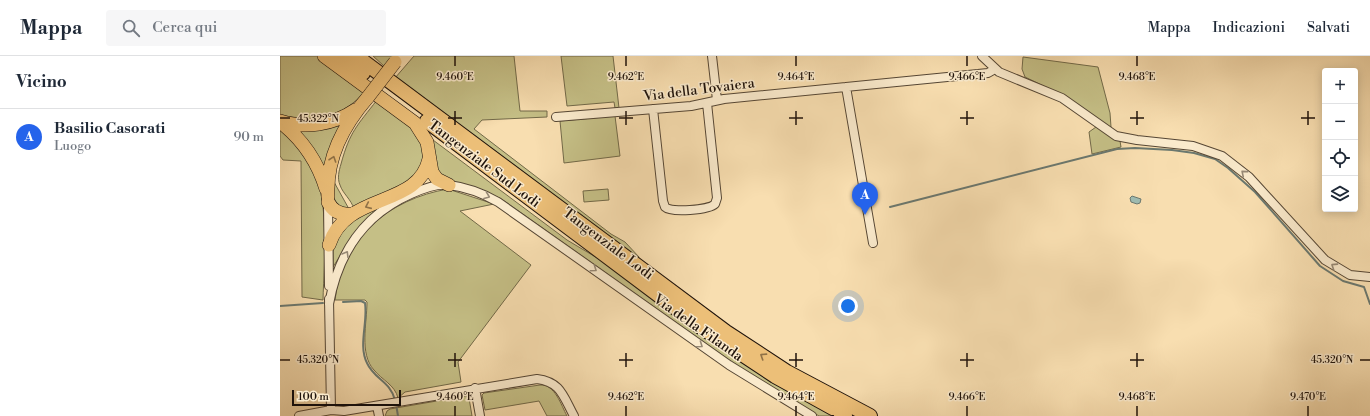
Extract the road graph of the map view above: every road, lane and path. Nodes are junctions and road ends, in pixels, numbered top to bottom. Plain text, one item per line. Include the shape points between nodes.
1 (324, 56) edge
2 (341, 56) edge
3 (356, 56) edge
4 (712, 56) edge
5 (982, 56) edge
6 (397, 59) edge
7 (995, 69) junction
8 (846, 87) junction
9 (717, 100) junction
10 (364, 101) junction
11 (707, 103) junction
12 (652, 109) junction
13 (556, 117) dead end
14 (280, 122) edge
15 (415, 123) junction
16 (429, 159) junction
17 (450, 185) junction
18 (328, 200) junction
19 (351, 214) junction
20 (571, 230) junction
21 (873, 243) dead end
22 (329, 244) junction
23 (1370, 277) edge
24 (329, 304) junction
25 (475, 388) junction
26 (377, 406) junction
27 (331, 410) junction
28 (844, 415) edge
29 (299, 416) edge
30 (379, 416) edge
31 (480, 416) edge
32 (574, 416) edge
33 (812, 416) edge
34 (870, 416) edge

1 - 15 main road
2 - 20 highway, Tangenziale Sud Lodi
34 -> 3 highway, Tangenziale Lodi via 787,372 726,332
4 - 9 street
5 - 7 street
6 - 10 main road, bridge
7 - 8 street, Via della Tovaiera via 988,73
23 -> 7 street via 1350,275 1325,260 1249,177 1212,151 1193,146 1116,136 1062,98
8 - 9 street, Via della Tovaiera
8 - 21 street
9 - 11 street, Via della Tovaiera
10 - 14 main road via 347,115 317,124 297,125
18 -> 10 main road via 328,180 333,159 345,127
11 - 12 street, Via della Tovaiera
11 - 12 street via 717,198 715,204 709,208 672,211 665,207
12 - 13 street, Via della Tovaiera
14 - 18 main road via 297,138 311,158 321,176
15 - 16 main road via 425,136
15 - 20 highway via 538,215 563,229
16 - 17 main road via 432,172
16 -> 19 main road via 424,172 408,188
24 -> 17 street via 332,284 340,263 355,238 373,217 389,205 412,194 435,186
17 -> 33 street, Via della Filanda via 498,202 729,365
18 - 19 main road via 335,211 340,214
18 - 22 street
19 - 22 main road via 337,228
20 - 28 highway, Tangenziale Sud Lodi via 728,346 796,389
22 - 24 street
24 - 27 street
25 - 26 street
25 - 31 street
25 - 32 street via 537,379 549,381 560,391
26 - 27 street via 344,411
26 - 30 street
27 - 29 street

